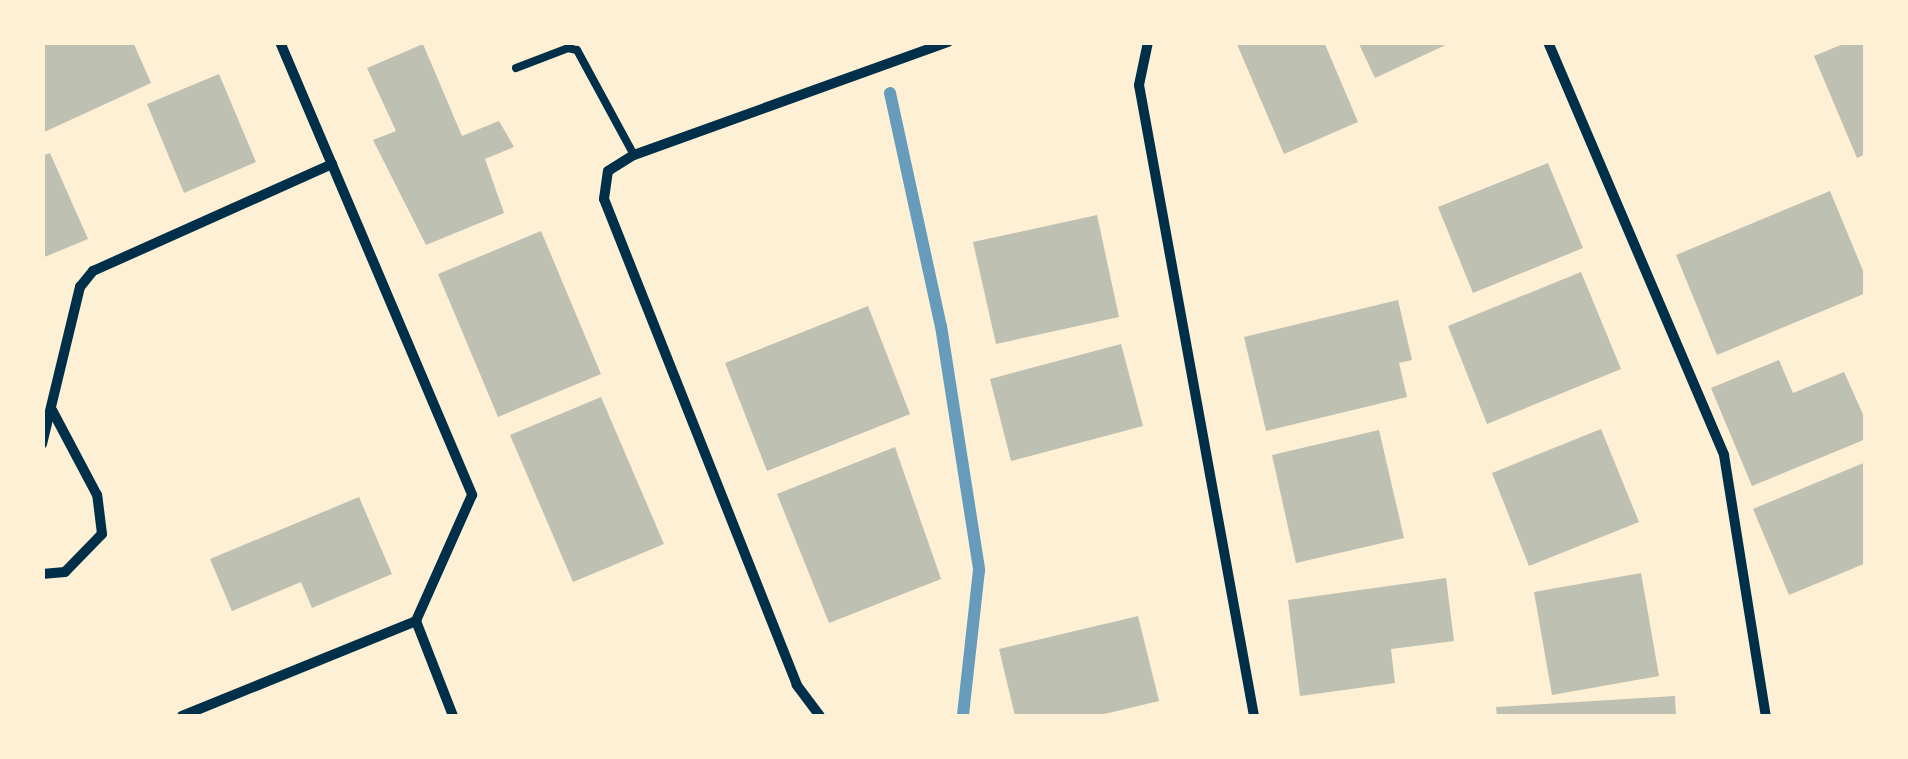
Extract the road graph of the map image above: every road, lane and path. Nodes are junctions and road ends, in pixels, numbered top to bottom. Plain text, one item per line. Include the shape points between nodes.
1 (280, 42) edge
2 (948, 42) edge
3 (1148, 42) edge
4 (1548, 42) edge
5 (516, 68) dead end
6 (634, 155) junction
7 (332, 164) junction
8 (52, 409) junction
9 (42, 444) edge
10 (42, 574) edge
11 (416, 621) junction
12 (182, 716) edge
13 (453, 716) edge
14 (820, 716) edge
15 (1254, 716) edge
16 (1766, 716) edge

1 - 7 street
2 - 6 street
3 - 15 street via 1139,85
4 - 16 street via 1724,455
5 - 6 lane via 577,50
6 - 14 street via 608,172 604,199 798,684
7 - 8 street via 94,270 80,287
7 - 11 street via 472,495
8 - 9 street
8 - 10 street via 98,495 102,534 64,572
11 - 12 street
11 - 13 street

